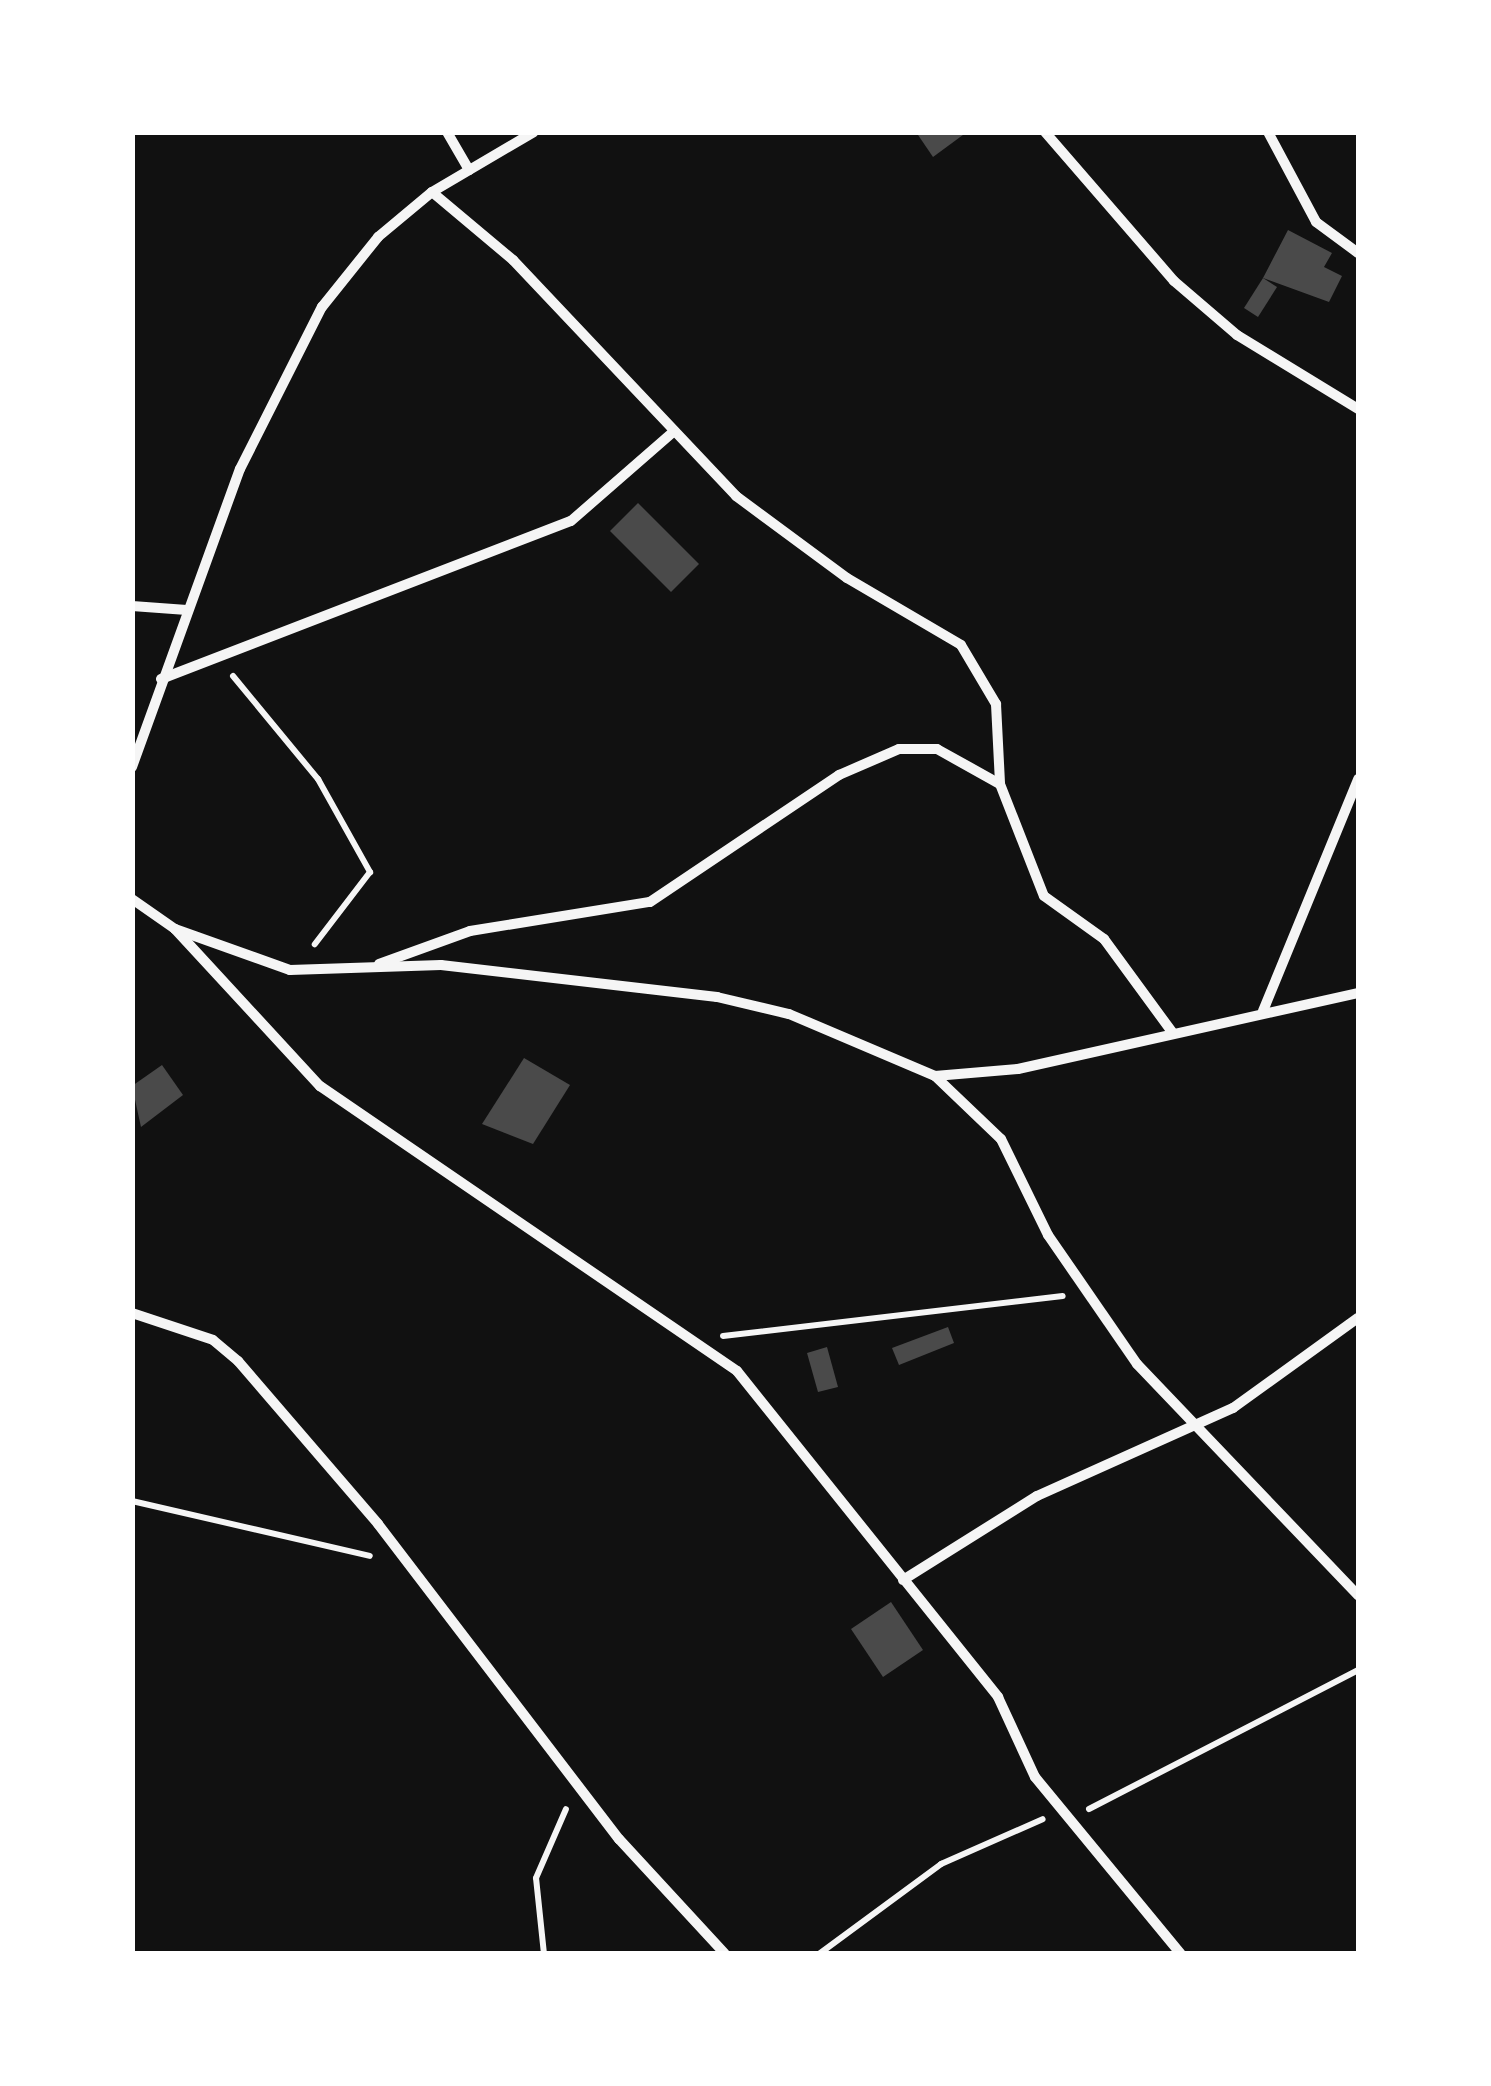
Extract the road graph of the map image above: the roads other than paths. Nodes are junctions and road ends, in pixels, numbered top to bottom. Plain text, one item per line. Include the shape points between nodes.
1 (447, 132) edge
2 (534, 132) edge
3 (1046, 132) edge
4 (1268, 132) edge
5 (470, 170) junction
6 (432, 192) junction
7 (1358, 253) edge
8 (1358, 409) edge
9 (674, 431) junction
10 (132, 606) edge
11 (186, 610) junction
12 (162, 679) junction
13 (132, 767) edge
14 (1358, 778) edge
15 (1000, 784) junction
16 (132, 899) edge
17 (175, 929) junction
18 (373, 966) junction
19 (1358, 993) edge
20 (1263, 1011) junction
21 (1172, 1032) junction
22 (935, 1076) junction
23 (132, 1313) edge
24 (1358, 1318) edge
25 (1198, 1426) junction
26 (903, 1580) junction
27 (1358, 1595) edge
28 (725, 1954) edge
29 (1181, 1954) edge

1 - 5 street
2 - 5 street
3 - 8 street via 1174,281 1237,334
4 - 7 street via 1316,222
5 - 6 street
6 - 9 street via 512,260
6 - 11 street via 378,237 322,306 240,469
9 - 12 street via 571,521
9 - 15 street via 736,496 848,578 961,645 996,704
10 - 11 street
11 - 12 street
12 - 13 street
14 - 20 street
15 - 18 street via 960,756 899,749 755,826 673,892 470,931
15 - 21 street via 1044,896 1104,939
16 - 17 street
17 - 18 street via 290,970
17 - 26 street via 320,1086 698,1344 792,1430
18 - 22 street via 441,964 717,997 789,1014
19 - 20 street
20 - 21 street
21 - 22 street via 1018,1068
22 - 25 street via 1001,1139 1048,1236 1138,1364
23 - 28 street via 213,1340 238,1361 410,1566 568,1772
24 - 25 street
25 - 26 street via 1037,1496
25 - 27 street
26 - 29 street via 998,1697 1035,1777

